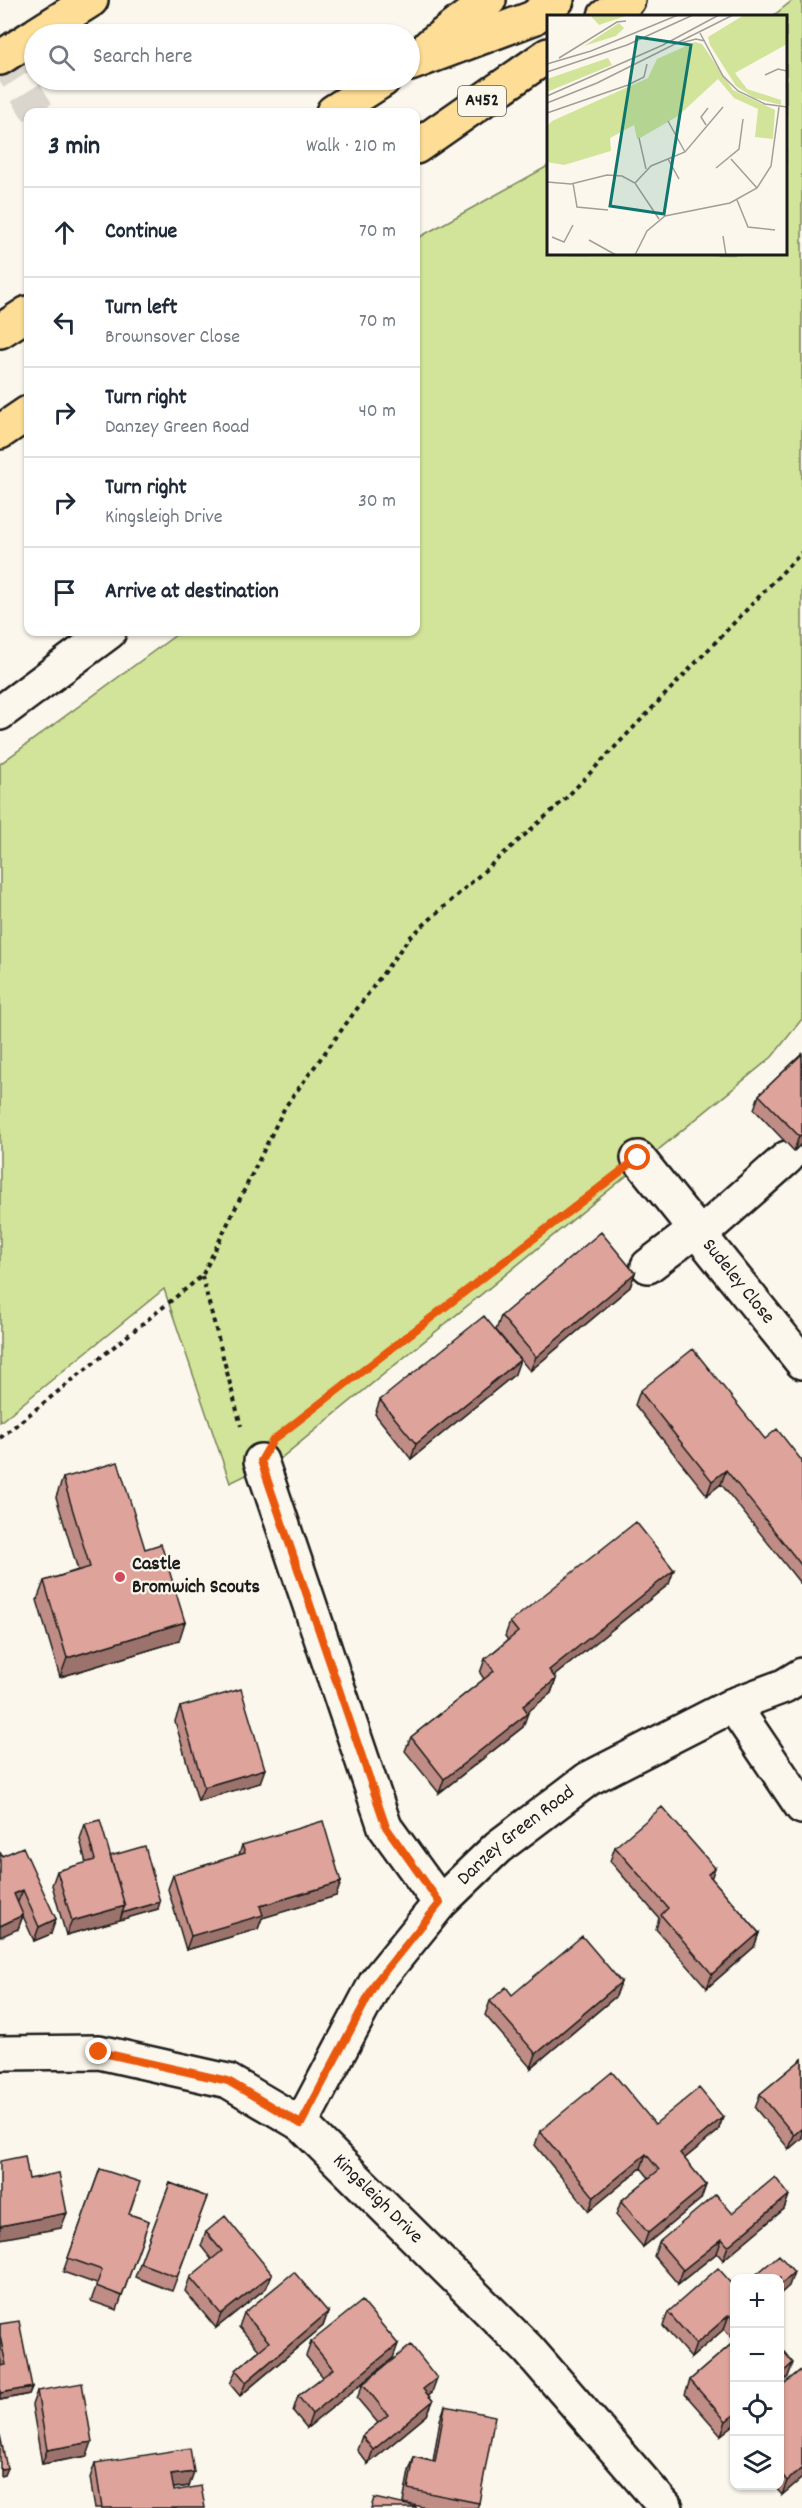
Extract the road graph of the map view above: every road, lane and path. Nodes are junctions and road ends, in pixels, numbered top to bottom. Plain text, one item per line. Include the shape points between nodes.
1 (91, 0) edge
2 (489, 0) edge
3 (557, 0) edge
4 (628, 0) edge
5 (643, 0) edge
6 (607, 15) edge
7 (608, 15) edge
8 (53, 24) edge
9 (24, 43) edge
10 (420, 55) edge
11 (547, 56) edge
12 (0, 58) edge
13 (420, 59) edge
14 (367, 90) edge
15 (339, 108) edge
16 (420, 144) edge
17 (24, 316) edge
18 (0, 331) edge
19 (24, 416) edge
20 (0, 432) edge
21 (802, 552) edge
22 (104, 636) edge
23 (0, 713) edge
24 (638, 1158) joint
25 (787, 1158) dead end
26 (699, 1232) junction
27 (648, 1266) dead end
28 (201, 1276) junction
29 (802, 1362) edge
30 (0, 1438) edge
31 (261, 1461) junction
32 (802, 1675) edge
33 (733, 1705) junction
34 (802, 1808) edge
35 (440, 1903) junction
36 (0, 2054) edge
37 (301, 2124) junction
38 (666, 2508) edge

1 - 8 highway
2 - 10 highway
3 - 13 highway via 533,18
4 - 6 highway
5 - 7 street
9 - 12 highway
11 - 16 highway, A452
14 - 15 highway
17 - 18 highway
19 - 20 highway
21 - 28 path via 564,800 409,938 285,1107
22 - 23 street
24 - 26 street, Sudeley Close
24 - 31 path via 273,1440
25 - 26 street
26 - 27 street, Sudeley Close
26 - 29 street, Sudeley Close
28 - 30 path
28 - 31 path via 249,1456
31 - 35 street via 386,1827
32 - 33 street, Danzey Green Road
33 - 34 street
33 - 35 street, Danzey Green Road via 588,1779 498,1847
35 - 37 street, Danzey Green Road via 376,1982
36 - 37 street, Kingsleigh Drive via 99,2052 228,2081
37 - 38 street, Kingsleigh Drive via 528,2349

